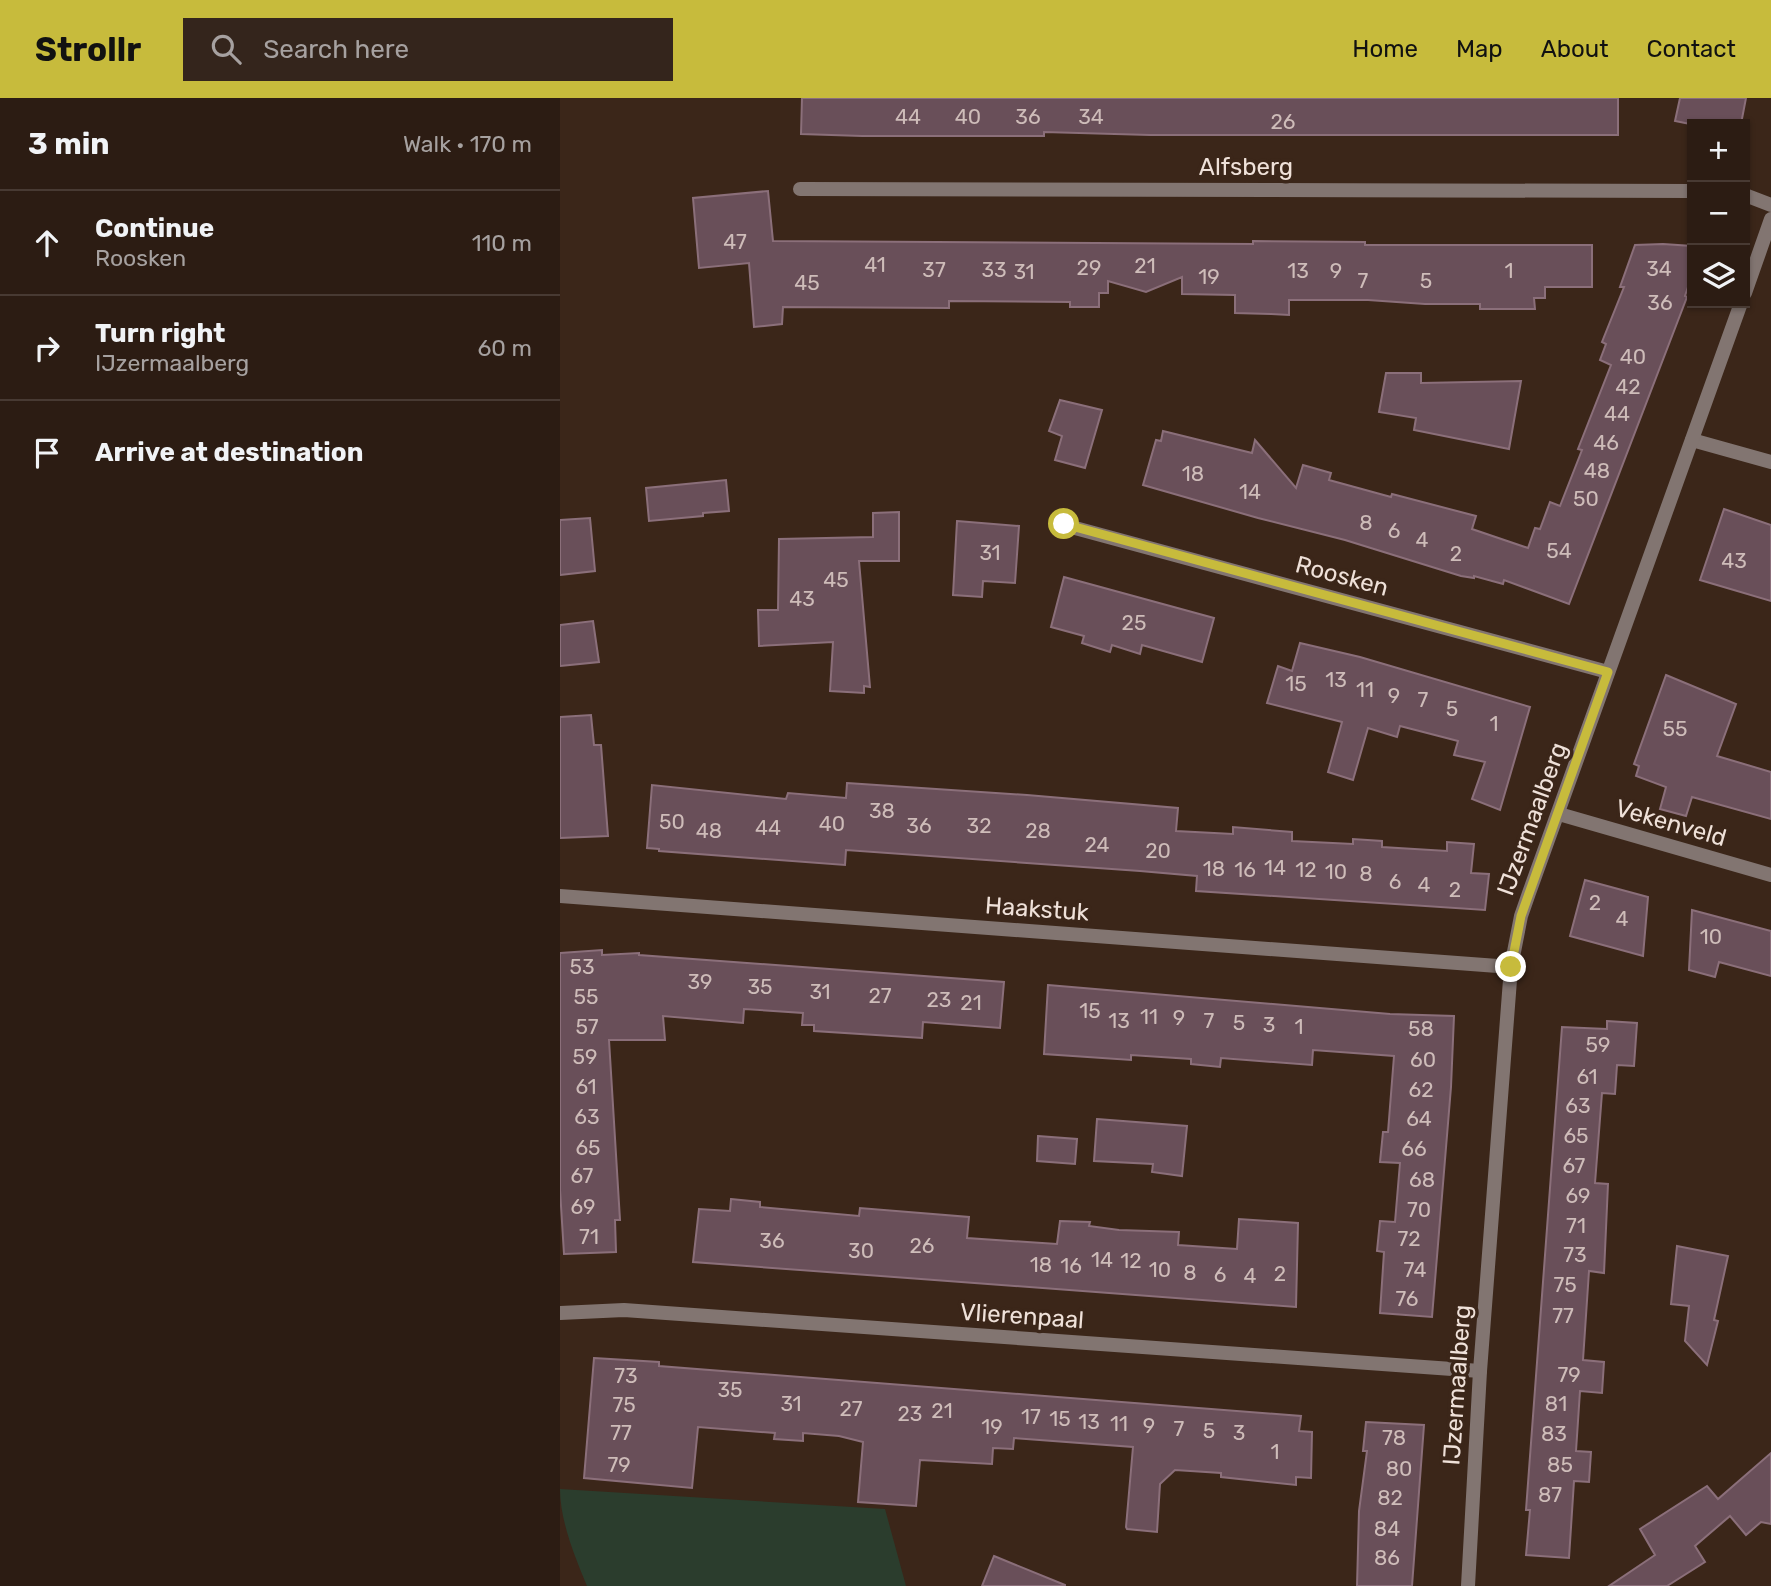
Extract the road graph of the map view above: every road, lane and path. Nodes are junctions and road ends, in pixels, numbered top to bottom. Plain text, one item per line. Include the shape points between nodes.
1 (800, 189) dead end
2 (1687, 191) edge
3 (1750, 197) edge
4 (1771, 205) edge
5 (1771, 219) edge
6 (1750, 279) edge
7 (1739, 308) edge
8 (1692, 440) junction
9 (1771, 463) edge
10 (1064, 524) dead end
11 (1608, 672) junction
12 (1559, 814) junction
13 (1771, 875) edge
14 (560, 896) edge
15 (1511, 967) junction
16 (560, 1313) edge
17 (1480, 1371) junction
18 (1468, 1586) edge

1 - 2 street, Alfsberg
3 - 4 street
5 - 6 street
7 - 8 street, IJzermaalberg
8 - 9 street
8 - 11 street, IJzermaalberg
10 - 11 street, Roosken
11 - 12 street, IJzermaalberg
12 - 13 street, Vekenveld
12 - 15 street, IJzermaalberg via 1521,916
14 - 15 street, Haakstuk
15 - 17 street, IJzermaalberg
16 - 17 street, Vlierenpaal via 624,1310
17 - 18 street, IJzermaalberg

